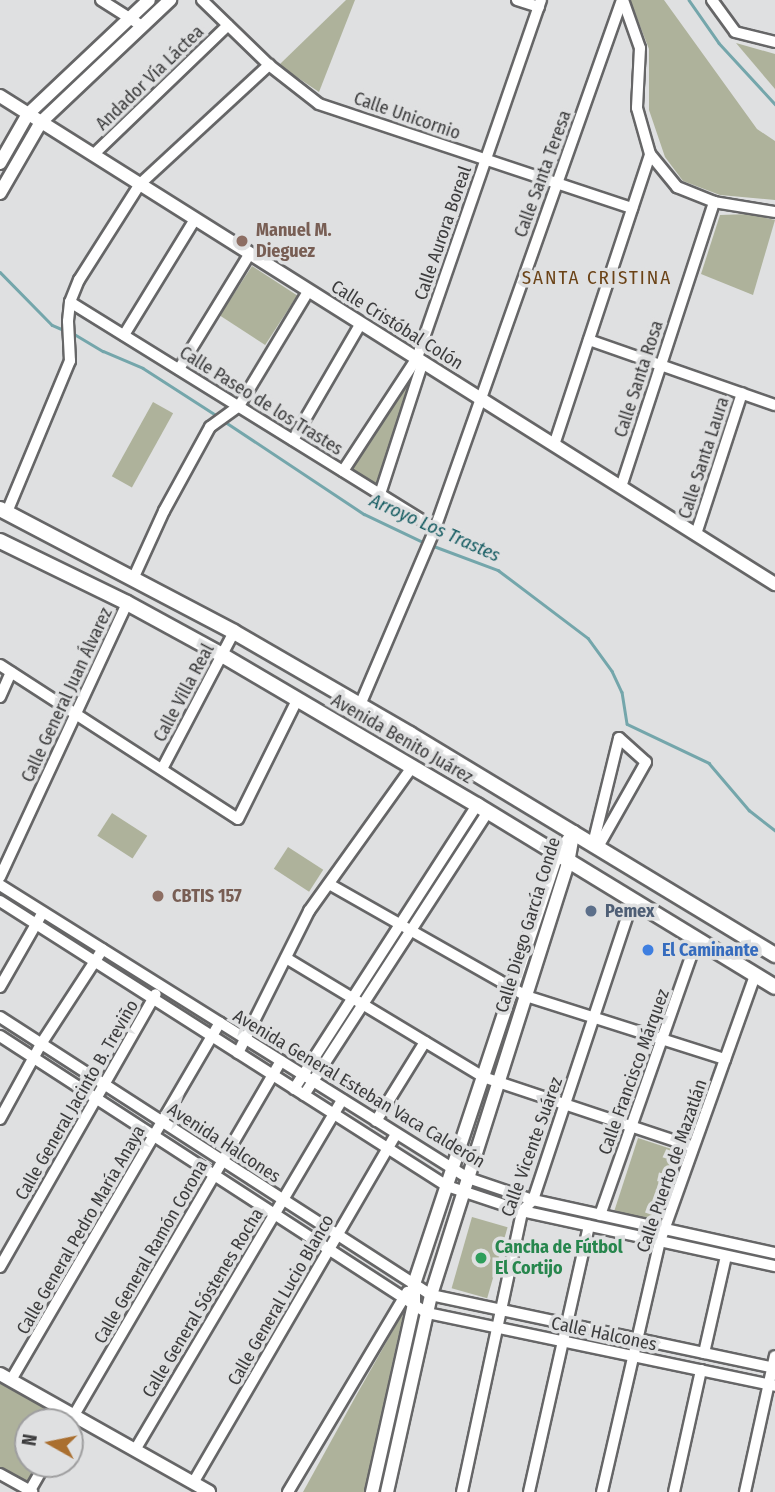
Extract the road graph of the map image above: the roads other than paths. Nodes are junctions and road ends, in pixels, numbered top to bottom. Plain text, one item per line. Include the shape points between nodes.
1 (101, 0) edge
2 (149, 0) edge
3 (170, 0) edge
4 (202, 0) edge
5 (517, 0) edge
6 (623, 0) edge
7 (712, 0) edge
8 (540, 4) edge
9 (130, 18) junction
10 (228, 25) junction
11 (142, 26) junction
12 (775, 42) edge
13 (269, 65) junction
14 (0, 96) edge
15 (29, 114) junction
16 (41, 122) junction
17 (650, 154) junction
18 (93, 155) junction
19 (486, 159) junction
20 (0, 163) edge
21 (557, 183) junction
22 (140, 184) junction
23 (0, 193) edge
24 (714, 202) junction
25 (632, 208) junction
26 (775, 212) edge
27 (195, 219) junction
28 (250, 253) junction
29 (309, 290) junction
30 (70, 302) junction
31 (361, 323) junction
32 (124, 335) junction
33 (589, 340) junction
34 (420, 360) junction
35 (660, 365) junction
36 (179, 369) junction
37 (742, 393) junction
38 (480, 398) junction
39 (775, 404) edge
40 (239, 406) junction
41 (293, 440) junction
42 (554, 445) junction
43 (343, 471) junction
44 (621, 487) junction
45 (380, 494) junction
46 (4, 510) edge
47 (434, 531) junction
48 (696, 534) junction
49 (0, 541) edge
50 (133, 579) junction
51 (775, 584) edge
52 (127, 603) junction
53 (233, 632) junction
54 (222, 655) junction
55 (0, 665) edge
56 (11, 672) junction
57 (0, 697) edge
58 (297, 700) junction
59 (360, 705) junction
60 (76, 713) junction
61 (412, 767) junction
62 (162, 769) junction
63 (482, 809) junction
64 (574, 832) junction
65 (595, 845) junction
66 (562, 859) junction
67 (0, 877) edge
68 (329, 884) junction
69 (0, 885) edge
70 (633, 900) junction
71 (0, 901) edge
72 (43, 912) junction
73 (36, 924) junction
74 (400, 925) junction
75 (411, 931) junction
76 (698, 940) junction
77 (103, 949) junction
78 (775, 955) edge
79 (286, 958) junction
80 (94, 961) junction
81 (755, 976) junction
82 (161, 986) junction
83 (0, 987) edge
84 (775, 987) edge
85 (512, 989) junction
86 (526, 996) junction
87 (153, 999) junction
88 (352, 999) junction
89 (362, 1004) junction
90 (0, 1017) edge
91 (594, 1017) junction
92 (220, 1023) junction
93 (0, 1036) edge
94 (212, 1036) junction
95 (246, 1039) junction
96 (662, 1039) junction
97 (425, 1042) junction
98 (41, 1044) junction
99 (238, 1053) junction
100 (33, 1057) junction
101 (725, 1059) junction
102 (281, 1061) junction
103 (273, 1075) junction
104 (303, 1075) junction
105 (483, 1077) junction
106 (313, 1081) junction
107 (498, 1083) junction
108 (104, 1084) junction
109 (299, 1092) junction
110 (97, 1098) junction
111 (342, 1100) junction
112 (565, 1105) junction
113 (334, 1114) junction
114 (0, 1119) edge
115 (376, 1121) junction
116 (162, 1122) junction
117 (631, 1126) junction
118 (396, 1134) junction
119 (154, 1136) junction
120 (693, 1147) junction
121 (388, 1148) junction
122 (223, 1161) junction
123 (452, 1169) junction
124 (214, 1175) junction
125 (468, 1178) junction
126 (447, 1186) junction
127 (464, 1192) junction
128 (283, 1200) junction
129 (533, 1200) junction
130 (522, 1211) junction
131 (274, 1214) junction
132 (600, 1214) junction
133 (589, 1226) junction
134 (664, 1229) junction
135 (337, 1235) junction
136 (703, 1237) junction
137 (660, 1241) junction
138 (329, 1249) junction
139 (700, 1250) junction
140 (775, 1253) edge
141 (726, 1256) junction
142 (775, 1266) edge
143 (0, 1267) edge
144 (414, 1284) junction
145 (431, 1295) junction
146 (402, 1297) junction
147 (414, 1304) junction
148 (501, 1310) junction
149 (427, 1313) junction
150 (567, 1324) junction
151 (497, 1328) junction
152 (637, 1339) junction
153 (564, 1341) junction
154 (704, 1353) junction
155 (633, 1356) junction
156 (775, 1356) edge
157 (774, 1368) edge
158 (701, 1370) junction
159 (6, 1377) edge
160 (772, 1385) edge
161 (55, 1408) edge
162 (78, 1408) edge
163 (84, 1425) edge
164 (135, 1450) junction
165 (0, 1474) edge
166 (193, 1483) junction
167 (30, 1492) edge
168 (209, 1492) edge
169 (288, 1492) edge
170 (372, 1492) edge
171 (387, 1492) edge
172 (462, 1492) edge
173 (529, 1492) edge
174 (602, 1492) edge
175 (674, 1492) edge
176 (745, 1492) edge

1 - 9 street
2 - 9 street
3 - 11 street
4 - 10 street, Calle Unicornio
5 - 8 street
6 - 17 street via 639,48 637,108
6 - 21 street, Calle Santa Teresa
7 - 12 street via 735,32
8 - 19 street, Calle Aurora Boreal
9 - 11 street
9 - 15 street
10 - 13 street, Calle Unicornio
10 - 18 street, Andador Vía Láctea
11 - 16 street
13 - 19 street, Calle Unicornio via 320,104
13 - 22 street
14 - 15 street, Calle Cristóbal Colón
15 - 16 street, Calle Cristóbal Colón
15 - 20 street
16 - 18 street, Calle Cristóbal Colón
16 - 23 street
17 - 24 street via 677,187
17 - 25 street
18 - 22 street, Calle Cristóbal Colón
19 - 21 street, Calle Unicornio
19 - 34 street, Calle Aurora Boreal
21 - 25 street, Calle Unicornio
21 - 38 street, Calle Santa Teresa
22 - 27 street, Calle Cristóbal Colón
22 - 30 street
24 - 26 street
24 - 35 street, Calle Santa Rosa
25 - 33 street
27 - 28 street, Calle Cristóbal Colón
27 - 32 street
28 - 29 street, Calle Cristóbal Colón
28 - 36 street
29 - 31 street, Calle Cristóbal Colón
29 - 40 street
30 - 32 street, Calle Paseo de los Trastes
30 - 46 street via 70,361
31 - 34 street, Calle Cristóbal Colón
31 - 41 street
32 - 36 street, Calle Paseo de los Trastes
33 - 35 street
33 - 42 street
34 - 38 street, Calle Cristóbal Colón
34 - 43 street
34 - 45 street, Calle Aurora Boreal
35 - 37 street
35 - 44 street, Calle Santa Rosa
36 - 40 street, Calle Paseo de los Trastes
37 - 39 street
37 - 48 street, Calle Santa Laura
38 - 42 street, Calle Cristóbal Colón
38 - 47 street, Calle Santa Teresa
40 - 41 street, Calle Paseo de los Trastes
40 - 50 street via 210,427
41 - 43 street, Calle Paseo de los Trastes
42 - 44 street, Calle Cristóbal Colón
43 - 45 street, Calle Paseo de los Trastes
44 - 48 street, Calle Cristóbal Colón
45 - 47 street, Calle Paseo de los Trastes
46 - 50 main road, Avenida Benito Juárez
47 - 59 street, Calle Santa Teresa
48 - 51 street, Calle Cristóbal Colón
49 - 52 main road, Avenida Benito Juárez
50 - 53 main road, Avenida Benito Juárez
52 - 54 main road, Avenida Benito Juárez
52 - 60 street, Calle General Juan Álvarez
53 - 54 street, Calle Villa Real
53 - 59 main road, Avenida Benito Juárez
54 - 58 main road, Avenida Benito Juárez
54 - 62 street, Calle Villa Real
55 - 56 street
56 - 57 street
56 - 60 street
58 - 61 main road, Avenida Benito Juárez
58 - 62 street via 238,819
59 - 64 main road, Avenida Benito Juárez
60 - 62 street
60 - 67 street, Calle General Juan Álvarez
61 - 63 main road, Avenida Benito Juárez
61 - 68 street
63 - 66 main road, Avenida Benito Juárez
63 - 74 street
63 - 75 street
64 - 65 main road, Avenida Benito Juárez
64 - 66 street, Calle Diego García Conde
65 - 65 street via 619,738 646,762
65 - 78 main road, Avenida Benito Juárez
66 - 70 main road, Avenida Benito Juárez
66 - 85 street, Calle Diego García Conde
66 - 86 street, Calle Diego García Conde
68 - 74 street
68 - 79 street via 309,911
69 - 72 street, Avenida General Esteban Vaca Calderón
70 - 76 main road, Avenida Benito Juárez
70 - 91 street, Calle Vicente Suárez
71 - 73 street, Avenida General Esteban Vaca Calderón
72 - 73 street
72 - 77 street, Avenida General Esteban Vaca Calderón
73 - 80 street, Avenida General Esteban Vaca Calderón
73 - 83 street
74 - 75 street
74 - 88 street
75 - 85 street
75 - 89 street
76 - 81 main road, Avenida Benito Juárez
76 - 96 street, Calle Francisco Márquez
77 - 80 street
77 - 82 street, Avenida General Esteban Vaca Calderón
79 - 88 street
79 - 95 street
80 - 87 street, Avenida General Esteban Vaca Calderón
80 - 98 street
81 - 84 main road, Avenida Benito Juárez
81 - 101 street, Calle Puerto de Mazatlán
82 - 87 street, Calle General Jacinto B. Treviño
82 - 92 street, Avenida General Esteban Vaca Calderón
85 - 86 street
85 - 105 street, Calle Diego García Conde
86 - 91 street
86 - 107 street, Calle Diego García Conde
87 - 94 street, Avenida General Esteban Vaca Calderón
87 - 108 street, Calle General Jacinto B. Treviño
88 - 89 street
88 - 104 street
89 - 97 street
89 - 106 street
90 - 98 street, Avenida Halcones
91 - 96 street
91 - 112 street, Calle Vicente Suárez
92 - 94 street, Calle General Pedro María Anaya
92 - 95 street, Avenida General Esteban Vaca Calderón
93 - 100 street, Avenida Halcones
94 - 99 street, Avenida General Esteban Vaca Calderón
94 - 116 street, Calle General Pedro María Anaya
95 - 99 street
95 - 102 street, Avenida General Esteban Vaca Calderón
96 - 101 street
96 - 117 street, Calle Francisco Márquez
97 - 105 street
97 - 115 street
98 - 100 street
98 - 108 street, Avenida Halcones
99 - 103 street, Avenida General Esteban Vaca Calderón
100 - 110 street, Avenida Halcones
100 - 114 street
101 - 120 street, Calle Puerto de Mazatlán
102 - 103 street, Calle General Ramón Corona
102 - 104 street, Avenida General Esteban Vaca Calderón
103 - 109 street, Avenida General Esteban Vaca Calderón
103 - 122 street, Calle General Ramón Corona
104 - 106 street, Avenida General Esteban Vaca Calderón
104 - 109 street
105 - 107 street
105 - 123 street, Calle Diego García Conde
106 - 109 street
106 - 111 street, Avenida General Esteban Vaca Calderón
107 - 112 street
107 - 125 street, Calle Diego García Conde
108 - 110 street, Calle General Jacinto B. Treviño
108 - 116 street, Avenida Halcones
109 - 113 street, Avenida General Esteban Vaca Calderón
110 - 119 street, Avenida Halcones
110 - 143 street, Calle General Jacinto B. Treviño
111 - 113 street, Calle General Sóstenes Rocha
111 - 115 street, Avenida General Esteban Vaca Calderón
112 - 117 street
112 - 129 street, Calle Vicente Suárez
113 - 121 street, Avenida General Esteban Vaca Calderón
113 - 128 street, Calle General Sóstenes Rocha
115 - 118 street, Avenida General Esteban Vaca Calderón
116 - 119 street, Calle General Pedro María Anaya
116 - 122 street, Avenida Halcones
117 - 120 street
117 - 132 street, Calle Francisco Márquez
118 - 121 street, Calle General Lucio Blanco
118 - 123 street, Avenida General Esteban Vaca Calderón
119 - 124 street, Avenida Halcones
119 - 159 street, Calle General Pedro María Anaya
120 - 134 street, Calle Puerto de Mazatlán
121 - 126 street, Avenida General Esteban Vaca Calderón
121 - 135 street, Calle General Lucio Blanco
122 - 124 street, Calle General Ramón Corona
122 - 128 street, Avenida Halcones
123 - 125 street, Avenida General Esteban Vaca Calderón
123 - 126 street, Calle Diego García Conde
124 - 131 street, Avenida Halcones
124 - 162 street, Calle General Ramón Corona
125 - 127 street, Calle Diego García Conde
125 - 129 street, Avenida General Esteban Vaca Calderón
126 - 127 street, Avenida General Esteban Vaca Calderón
126 - 144 street, Calle Diego García Conde
127 - 130 street, Avenida General Esteban Vaca Calderón
127 - 145 street, Calle Diego García Conde
128 - 131 street, Calle General Sóstenes Rocha
128 - 135 street, Avenida Halcones
129 - 130 street, Calle Vicente Suárez
129 - 132 street, Avenida General Esteban Vaca Calderón
130 - 133 street, Avenida General Esteban Vaca Calderón
130 - 148 street, Calle Vicente Suárez
131 - 138 street, Avenida Halcones
131 - 164 street, Calle General Sóstenes Rocha
132 - 134 street, Avenida General Esteban Vaca Calderón
133 - 137 street, Avenida General Esteban Vaca Calderón
133 - 150 street
134 - 136 street, Avenida General Esteban Vaca Calderón
134 - 137 street, Calle Puerto de Mazatlán
135 - 138 street, Calle General Lucio Blanco
135 - 144 street, Avenida Halcones
136 - 139 street
136 - 140 street, Avenida General Esteban Vaca Calderón
137 - 139 street, Avenida General Esteban Vaca Calderón
137 - 152 street, Calle Puerto de Mazatlán
138 - 146 street, Avenida Halcones
138 - 166 street, Calle General Lucio Blanco
139 - 141 street, Avenida General Esteban Vaca Calderón
141 - 142 street, Avenida General Esteban Vaca Calderón
141 - 154 street
144 - 145 street, Avenida Halcones
144 - 146 street
144 - 147 street, Calle Diego García Conde
145 - 148 street, Calle Halcones
145 - 149 street, Calle Diego García Conde
146 - 147 street, Avenida Halcones
146 - 169 street
147 - 149 street, Avenida Halcones
147 - 170 street, Calle Diego García Conde
148 - 150 street, Calle Halcones
148 - 151 street, Calle Vicente Suárez
149 - 151 street, Calle Halcones
149 - 171 street, Calle Diego García Conde
150 - 152 street, Calle Halcones
150 - 153 street
151 - 153 street, Calle Halcones
151 - 172 street, Calle Vicente Suárez
152 - 154 street, Calle Halcones
152 - 155 street, Calle Puerto de Mazatlán
153 - 155 street, Calle Halcones
153 - 173 street
154 - 157 street, Calle Halcones
155 - 158 street, Calle Halcones
155 - 174 street, Calle Puerto de Mazatlán
156 - 157 street
157 - 160 street
158 - 160 street, Calle Halcones
158 - 175 street
159 - 161 street
160 - 176 street
163 - 164 street
164 - 166 street
165 - 167 street
166 - 168 street

